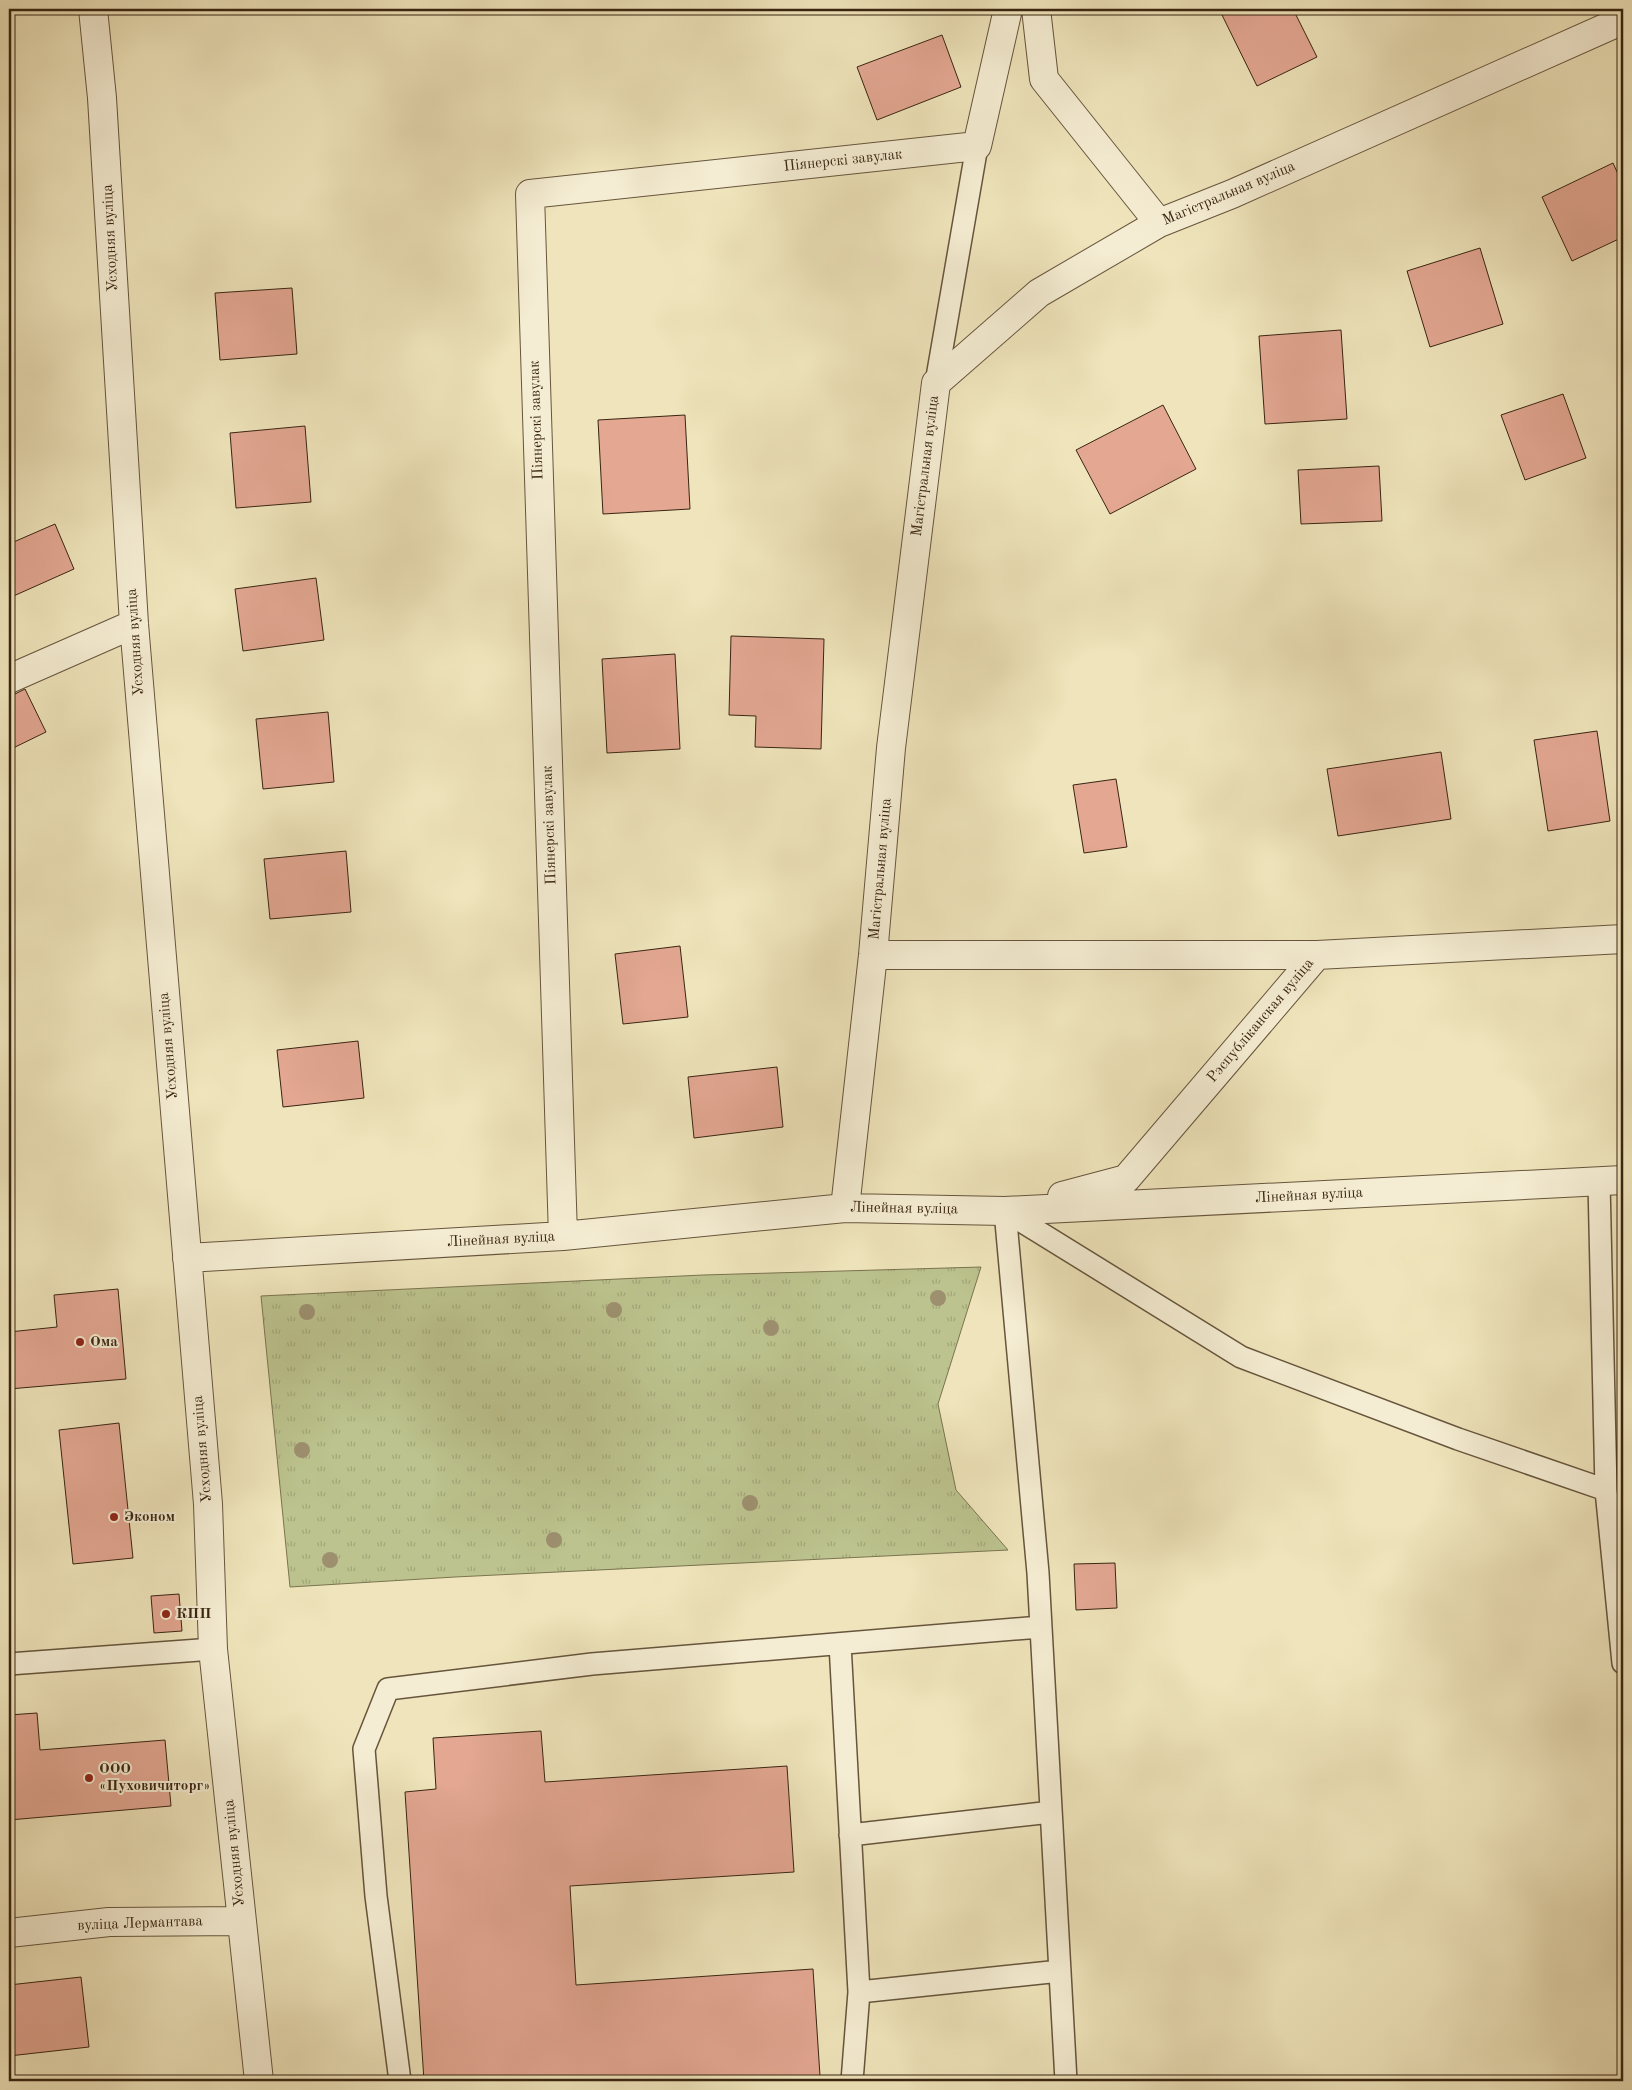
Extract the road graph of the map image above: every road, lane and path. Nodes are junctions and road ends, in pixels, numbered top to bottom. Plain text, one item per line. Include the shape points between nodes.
1 (93, 9) edge
2 (1008, 9) edge
3 (1036, 9) edge
4 (1623, 20) edge
5 (977, 146) junction
6 (1160, 223) junction
7 (936, 383) junction
8 (134, 624) junction
9 (9, 679) edge
10 (1623, 939) edge
11 (873, 955) junction
12 (1317, 955) junction
13 (1611, 1181) edge
14 (845, 1208) junction
15 (1004, 1211) junction
16 (563, 1236) junction
17 (187, 1258) junction
18 (1606, 1490) junction
19 (1040, 1627) junction
20 (840, 1644) junction
21 (212, 1649) junction
22 (1623, 1663) edge
23 (9, 1664) edge
24 (1051, 1812) junction
25 (850, 1835) junction
26 (242, 1922) junction
27 (9, 1933) edge
28 (1060, 1971) junction
29 (859, 1992) junction
30 (259, 2081) edge
31 (400, 2081) edge
32 (852, 2081) edge
33 (1066, 2081) edge

1 - 8 street, Усходняя вуліца via 102,98
2 - 5 street
3 - 6 street via 1044,79
4 - 6 street, Магістральная вуліца
5 - 7 lane
5 - 16 street, Піянерскі завулак via 530,194
6 - 7 street, Магістральная вуліца via 1039,294
7 - 11 street, Магістральная вуліца via 891,748
8 - 9 street
8 - 17 street, Усходняя вуліца
10 - 12 street, Рэспубліканская вуліца
11 - 12 street
11 - 14 street, Магістральная вуліца
12 - 15 street, Рэспубліканская вуліца via 1126,1179
13 - 15 street, Лінейная вуліца
13 - 18 lane
14 - 15 street, Лінейная вуліца
14 - 16 street, Лінейная вуліца
15 - 18 lane via 1241,1357 1458,1439
15 - 19 lane
16 - 17 street, Лінейная вуліца
17 - 21 street, Усходняя вуліца via 208,1504
18 - 22 lane
19 - 20 lane
19 - 24 lane
20 - 25 lane
20 - 31 lane via 592,1664 388,1689 364,1749 376,1896
21 - 23 lane
21 - 26 street, Усходняя вуліца
24 - 25 lane
24 - 28 lane
25 - 29 lane
26 - 27 street, вуліца Лермантава via 108,1922
26 - 30 street, Усходняя вуліца
28 - 29 lane
28 - 33 lane
29 - 32 lane

